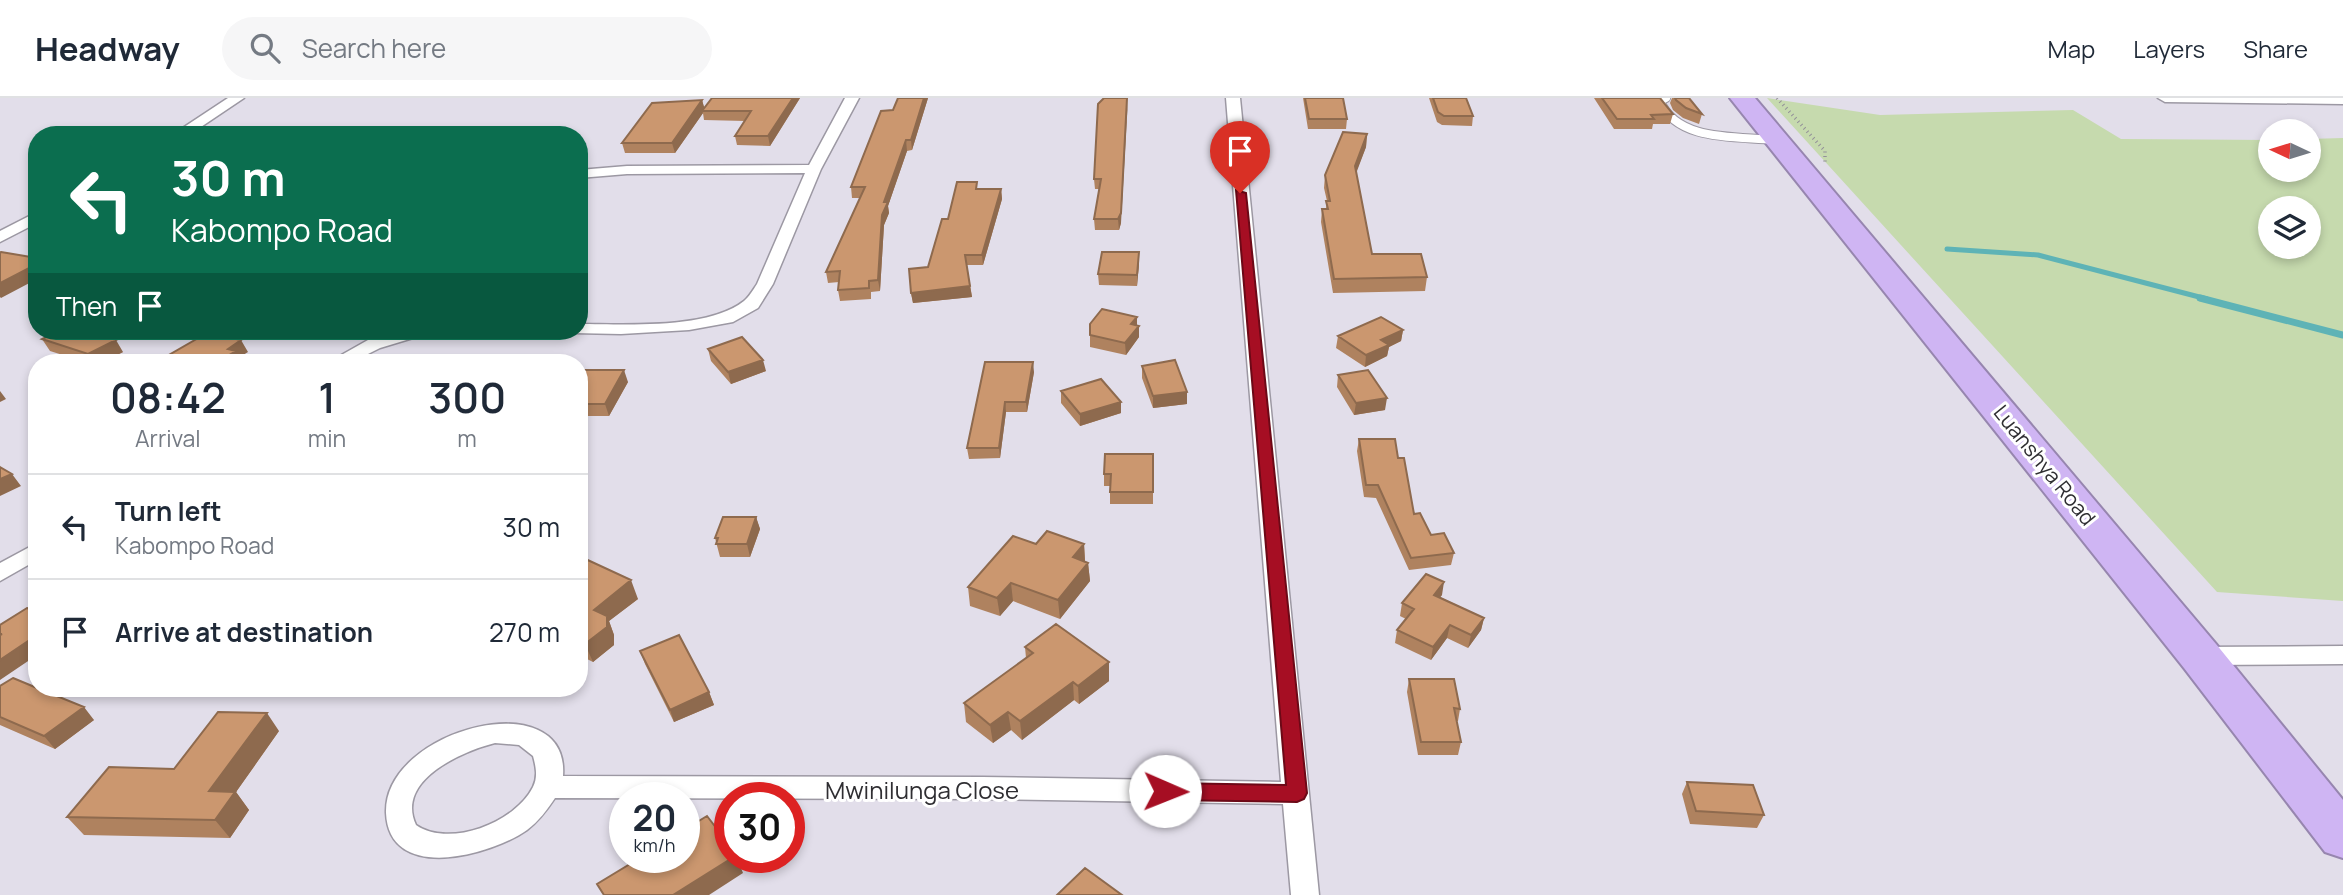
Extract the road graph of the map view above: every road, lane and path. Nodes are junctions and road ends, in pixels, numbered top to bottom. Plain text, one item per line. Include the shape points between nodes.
1 (237, 98) edge
2 (852, 98) edge
3 (1233, 98) edge
4 (1666, 98) edge
5 (1742, 98) edge
6 (2165, 98) edge
7 (2265, 99) edge
8 (2343, 100) edge
9 (193, 126) edge
10 (1777, 141) junction
11 (814, 169) junction
12 (588, 173) edge
13 (28, 222) edge
14 (0, 237) edge
15 (588, 328) edge
16 (387, 340) edge
17 (354, 354) edge
18 (28, 556) edge
19 (0, 573) edge
20 (2343, 655) edge
21 (2200, 656) junction
22 (548, 787) junction
23 (1297, 793) junction
24 (2343, 837) edge
25 (1305, 895) edge

1 - 9 street
2 - 11 street
3 - 23 street
4 - 10 lane via 1660,101 1675,123
5 - 10 highway, Luanshya Road
6 - 7 street
7 - 8 street
10 - 21 highway, Luanshya Road
11 - 12 street
11 - 15 street via 752,304 727,318 689,325
13 - 14 street
16 - 17 street
18 - 19 street
20 - 21 street
21 - 24 highway, Luanshya Road
22 - 22 street via 533,810 504,831 471,844 439,847 413,840 399,823 399,801 411,777 435,756 464,741 495,733 522,735 542,746 551,764
22 - 23 street, Mwinilunga Close
23 - 25 street

